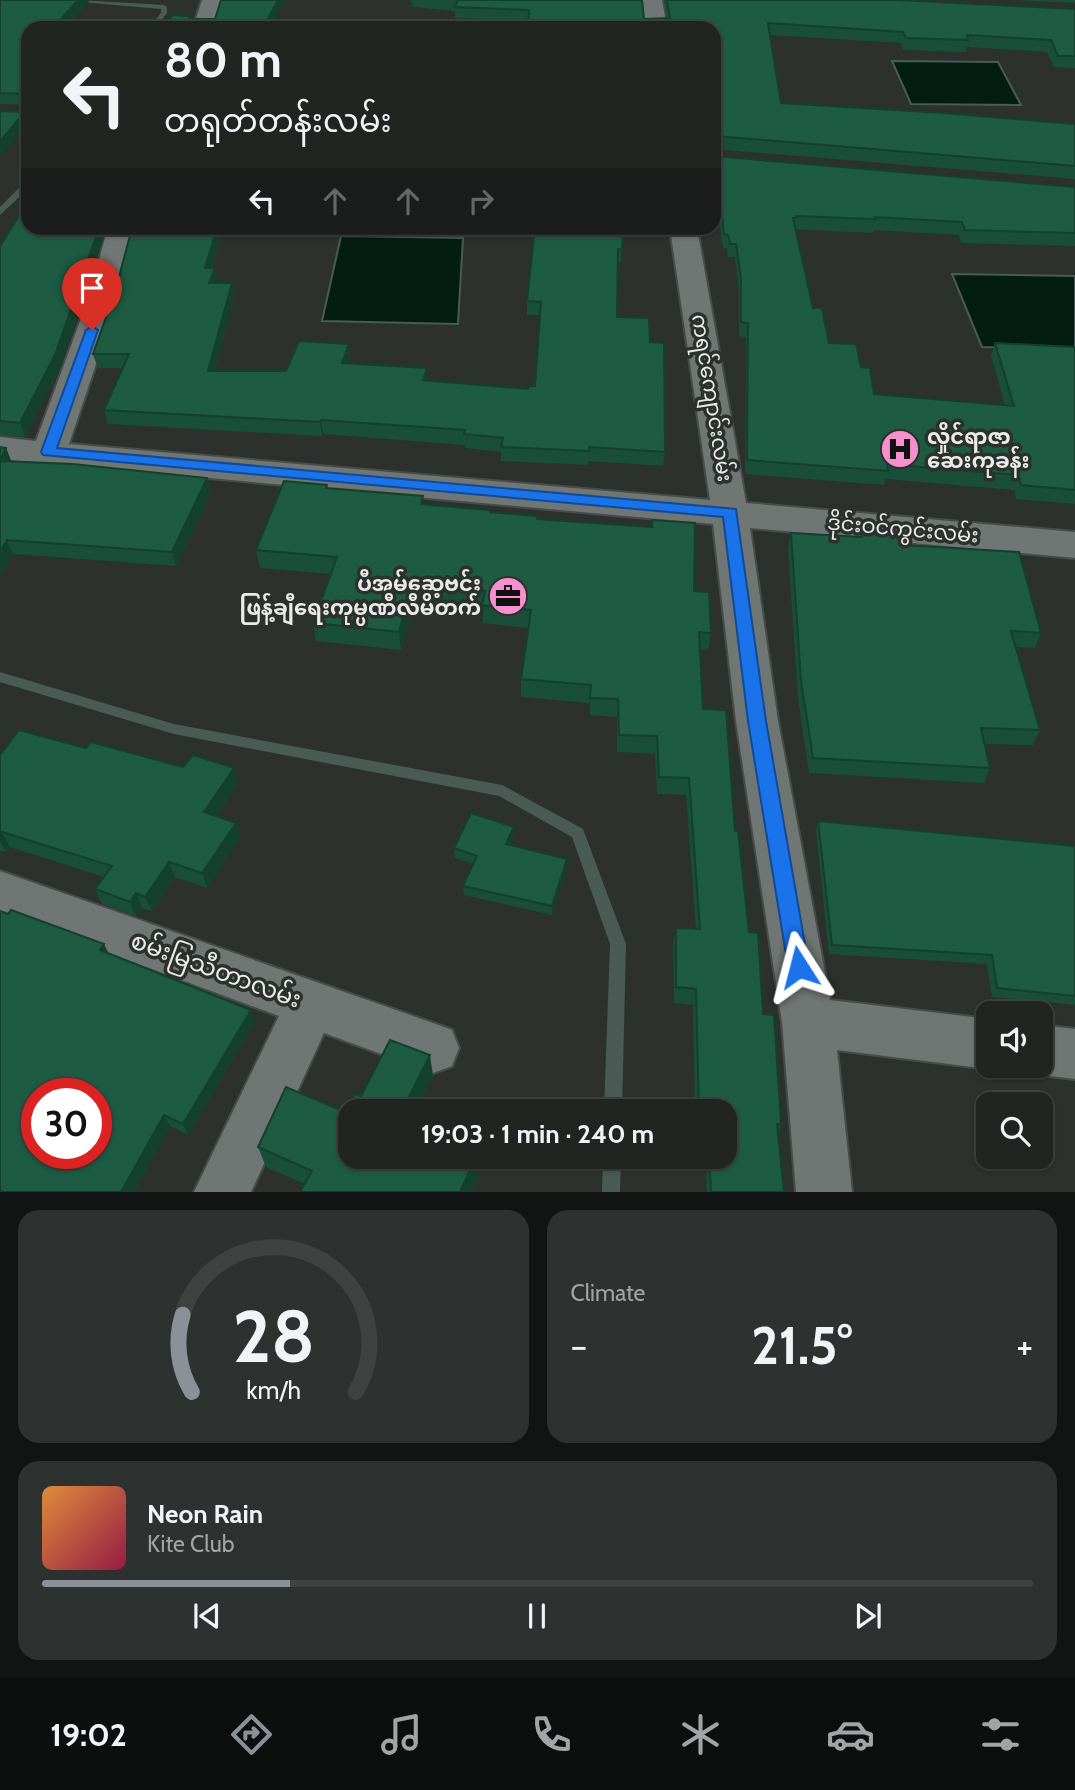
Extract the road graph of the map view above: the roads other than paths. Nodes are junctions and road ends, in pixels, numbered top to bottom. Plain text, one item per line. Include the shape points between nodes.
1 (212, 0) edge
2 (652, 0) edge
3 (206, 21) edge
4 (655, 21) edge
5 (120, 235) edge
6 (685, 235) edge
7 (0, 448) edge
8 (48, 452) junction
9 (730, 513) junction
10 (1075, 545) edge
11 (0, 892) edge
12 (311, 1004) junction
13 (808, 1022) junction
14 (976, 1042) edge
15 (433, 1048) dead end
16 (1053, 1051) edge
17 (1075, 1054) edge
18 (222, 1192) edge
19 (824, 1192) edge

1 - 3 street
2 - 4 street
5 - 8 street via 101,305
6 - 9 street, ကရင်ကျောင်းလမ်း
7 - 8 street, ဒိုင်းဝင်ကွင်းလမ်း
8 - 9 street, ဒိုင်းဝင်ကွင်းလမ်း
9 - 10 street, ဒိုင်းဝင်ကွင်းလမ်း
9 - 13 street, ကရင်ကျောင်းလမ်း via 757,721
11 - 12 street, စမ်းမြသီတာလမ်း
12 - 15 street, စမ်းမြသီတာလမ်း
12 - 18 street
13 - 14 street
13 - 19 street, ကရင်ကျောင်းလမ်း
16 - 17 street

